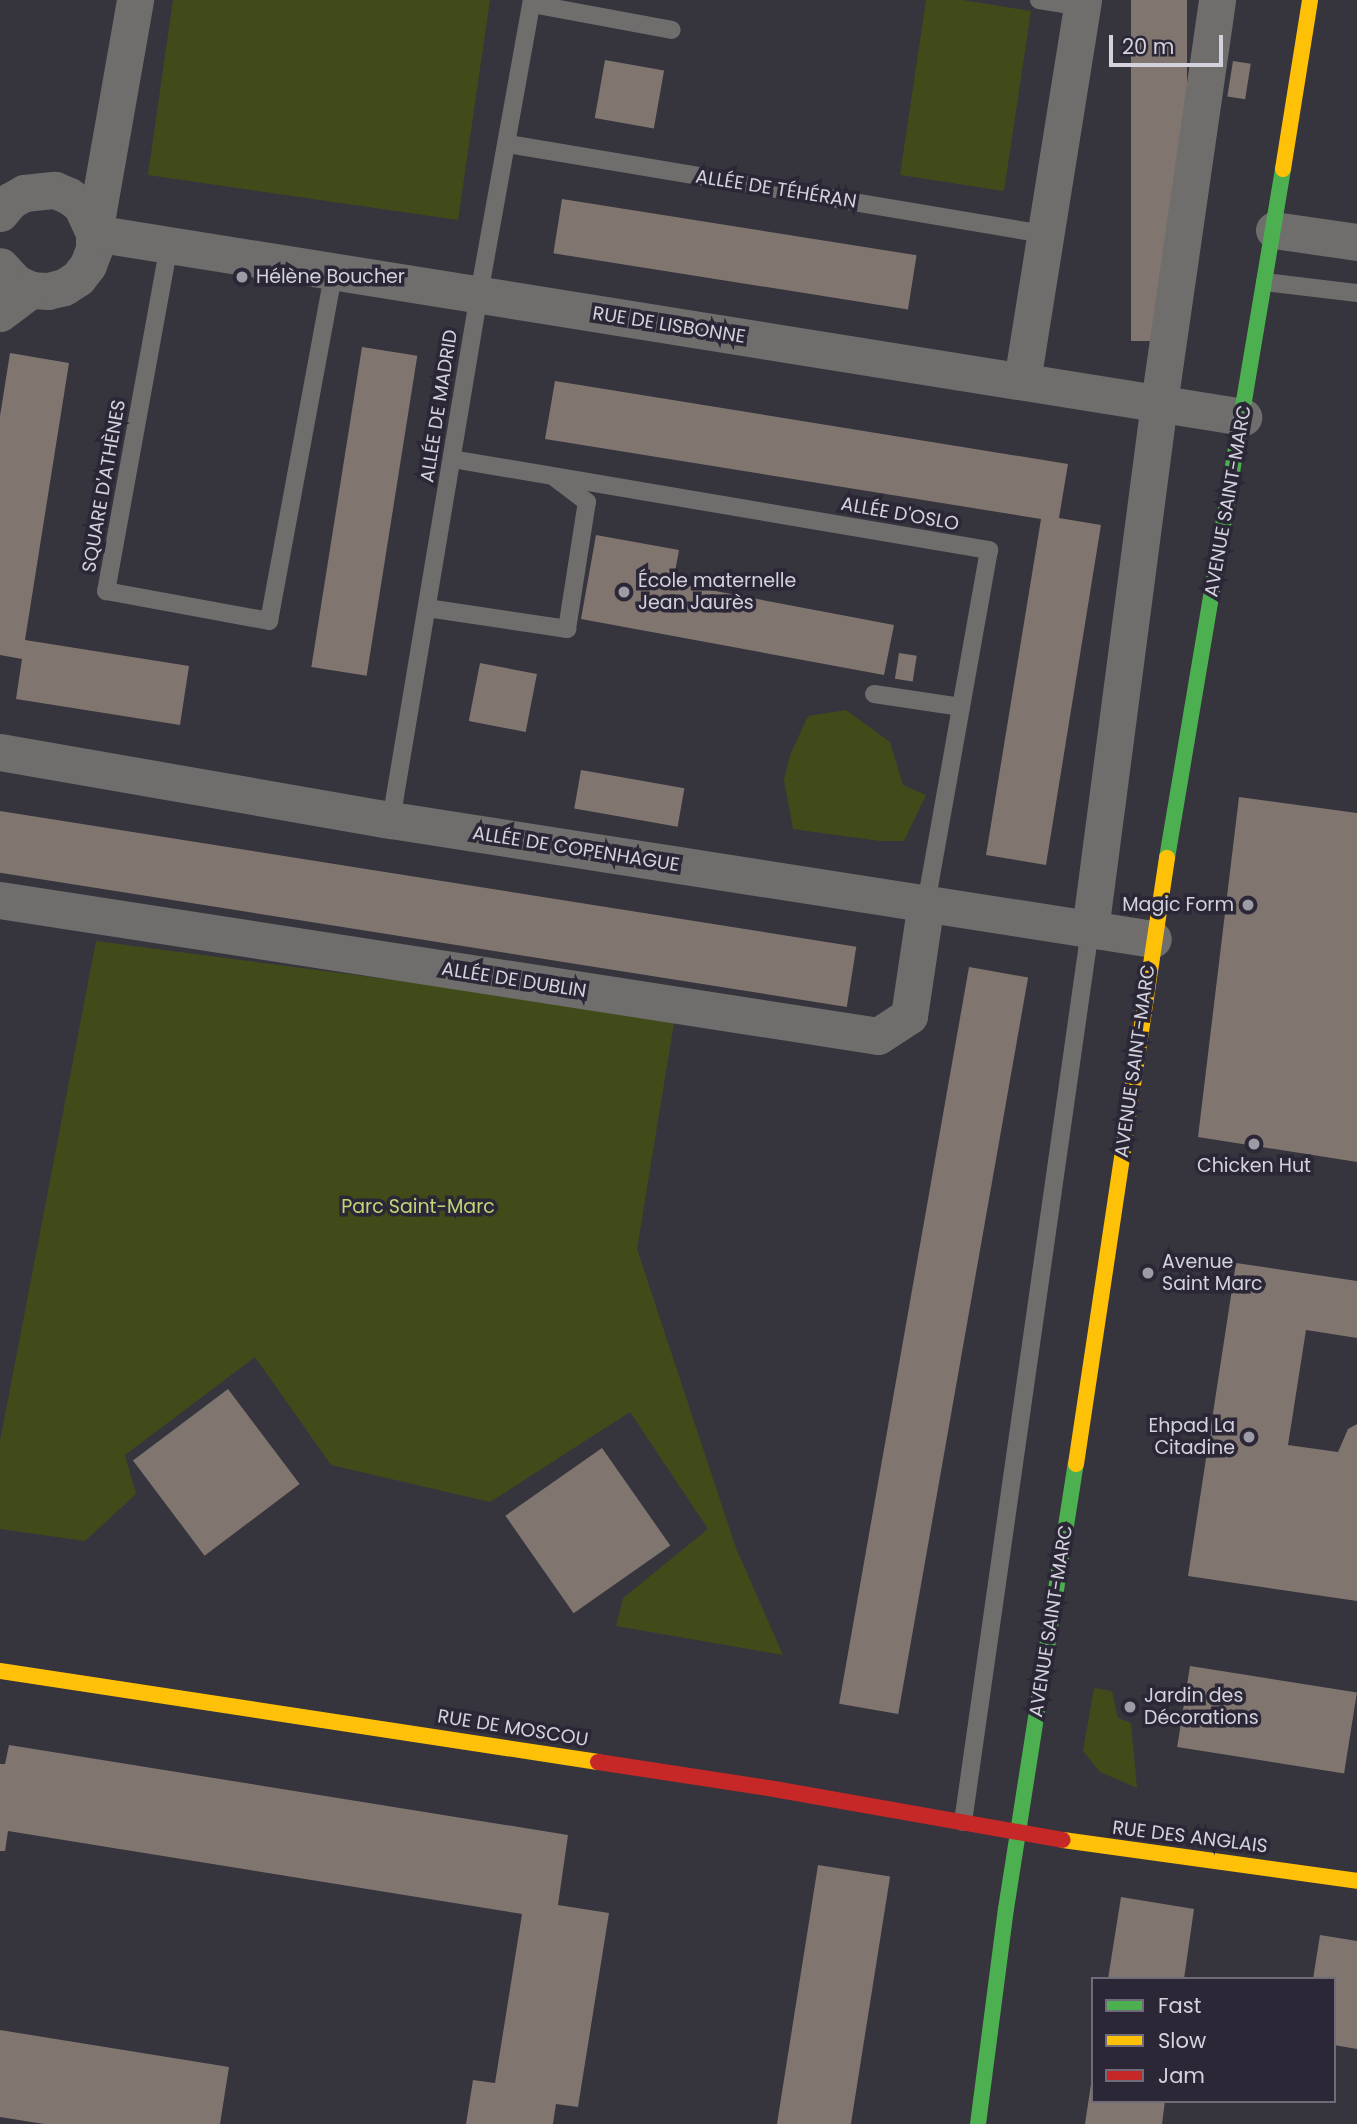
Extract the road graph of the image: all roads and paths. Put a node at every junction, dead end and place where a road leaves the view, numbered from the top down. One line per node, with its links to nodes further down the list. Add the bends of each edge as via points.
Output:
1 (135, 0): 8 (street)
2 (1039, 0): 6 (lane)
3 (1217, 0): 25 (street)
4 (1310, 0): 12 (street, AVENUE SAINT-MARC)
5 (532, 2): 7 (lane); 9 (lane, ALLÉE DE MADRID)
6 (1082, 4): 14 (street)
7 (672, 30)
8 (111, 128): 10 (street); 13 (street)
9 (508, 144): 14 (lane, ALLÉE DE TÉHÉRAN); 22 (lane, ALLÉE DE MADRID)
10 (55, 190): 11 (street, via 24,193); 13 (street, via 81,205)
11 (0, 213)
12 (1273, 230): 15 (street); 19 (street, AVENUE SAINT-MARC)
13 (94, 233): 16 (street, RUE DE LISBONNE); 20 (street, via 94,249 78,278 64,287)
14 (1044, 234): 24 (street)
15 (1357, 242)
16 (169, 245): 18 (street, RUE DE LISBONNE); 18 (lane, SQUARE D'ATHÈNES, via 106,591 269,621)
17 (0, 266): 20 (street, via 16,283)
18 (334, 271): 22 (street, RUE DE LISBONNE)
19 (1265, 282): 21 (lane); 26 (street, AVENUE SAINT-MARC)
20 (31, 290): 23 (street)
21 (1357, 293)
22 (479, 294): 24 (street, RUE DE LISBONNE); 27 (lane, ALLÉE DE MADRID)
23 (0, 313)
24 (1023, 381): 25 (street, RUE DE LISBONNE)
25 (1159, 403): 26 (street, RUE DE LISBONNE); 36 (street)
26 (1243, 417): 37 (street, AVENUE SAINT-MARC)
27 (452, 459): 28 (lane, ALLÉE D'OSLO); 29 (lane, ALLÉE DE MADRID)
28 (552, 476): 29 (lane, via 587,502 567,629); 31 (lane, ALLÉE D'OSLO, via 989,550)
29 (426, 608): 33 (lane, ALLÉE DE MADRID)
30 (874, 694): 31 (lane)
31 (961, 707): 35 (lane, ALLÉE D'OSLO)
32 (0, 752): 33 (street, ALLÉE DE COPENHAGUE)
33 (391, 820): 35 (street, ALLÉE DE COPENHAGUE)
34 (0, 900): 35 (street, ALLÉE DE DUBLIN, via 878,1036 909,1016)
35 (926, 902): 36 (street, ALLÉE DE COPENHAGUE)
36 (1090, 930): 37 (street, ALLÉE DE COPENHAGUE); 39 (lane)
37 (1153, 939): 40 (street, AVENUE SAINT-MARC)
38 (0, 1671): 39 (street, RUE DE MOSCOU)
39 (963, 1822): 40 (street, RUE DE MOSCOU)
40 (1019, 1834): 41 (street, RUE DES ANGLAIS); 42 (street, AVENUE SAINT-MARC)
41 (1357, 1881)
42 (978, 2124)

